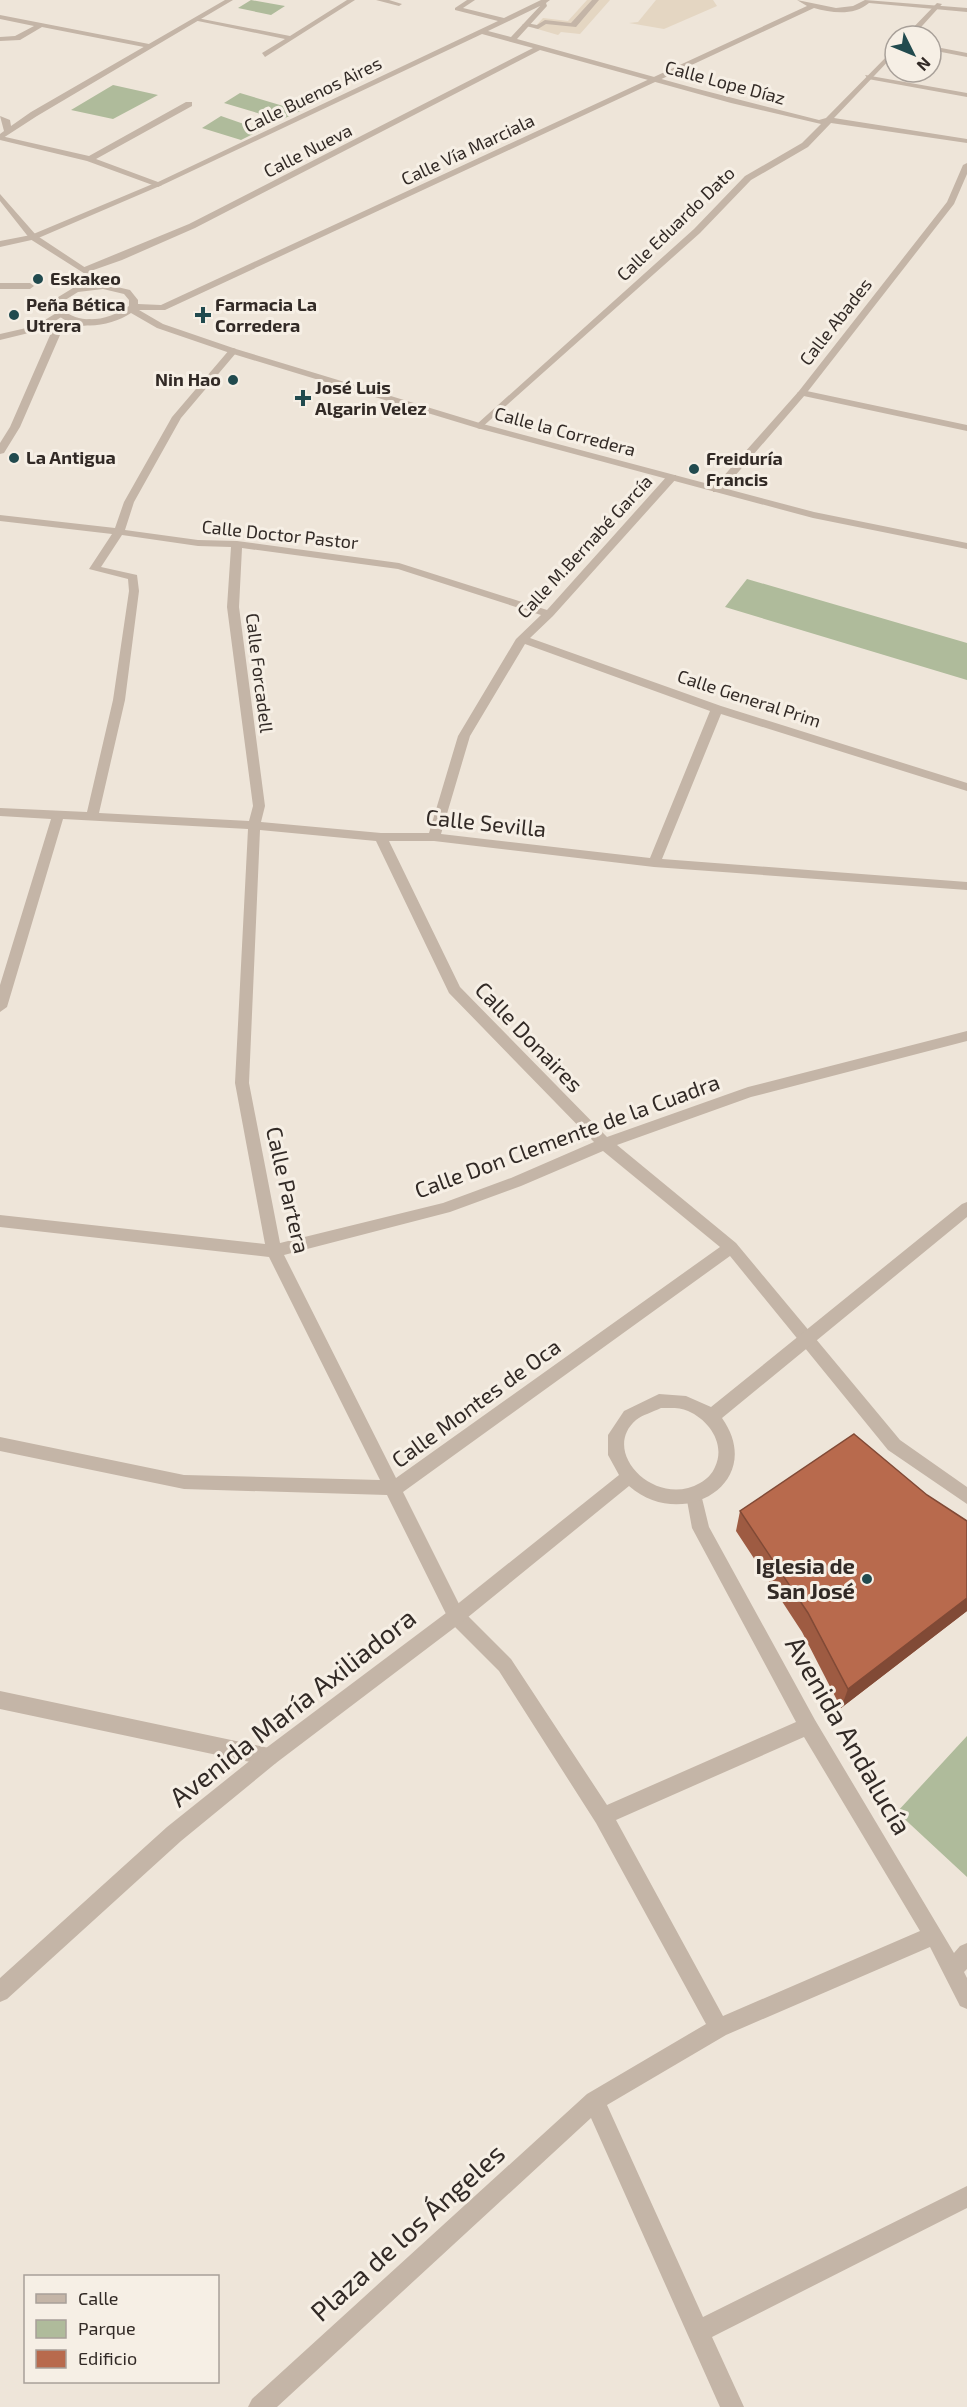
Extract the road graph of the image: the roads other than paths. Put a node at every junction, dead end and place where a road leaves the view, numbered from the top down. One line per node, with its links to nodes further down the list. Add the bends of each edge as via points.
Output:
1 (230, 0): 15 (street)
2 (352, 0): 21 (street)
3 (379, 0): 10 (street)
4 (472, 0): 16 (street, via 457,9)
5 (548, 0): 16 (street, Calle Buenos Aires); 19 (street)
6 (596, 0): 19 (street, via 573,25 545,22 538,27)
7 (800, 0): 12 (street)
8 (869, 0): 11 (street); 12 (street, via 860,7 845,9)
9 (882, 0): 11 (street)
10 (399, 4)
11 (938, 5): 13 (street); 17 (street)
12 (813, 6): 31 (street, Calle Vía Marciala)
13 (967, 8)
14 (0, 17): 18 (street)
15 (198, 20): 21 (street); 24 (street)
16 (504, 20): 20 (street, Calle Buenos Aires)
17 (920, 24)
18 (41, 25): 22 (street, via 16,38); 24 (street)
19 (526, 26): 23 (street)
20 (480, 31): 23 (street, Calle Lope Díaz); 42 (street, Calle Buenos Aires)
21 (291, 38): 27 (street)
22 (0, 39)
23 (512, 40): 25 (street, Calle Lope Díaz)
24 (149, 46): 34 (street)
25 (539, 48): 31 (street, Calle Lope Díaz); 46 (street, Calle Nueva, via 192,226)
26 (943, 50): 28 (street)
27 (265, 55)
28 (967, 55)
29 (883, 62): 30 (street, Calle Eduardo Dato)
30 (868, 77): 32 (street); 36 (street, Calle Eduardo Dato)
31 (656, 80): 36 (street, Calle Lope Díaz, via 819,122); 51 (street, Calle Vía Marciala, via 162,308)
32 (967, 95)
33 (189, 104): 40 (street)
34 (34, 114): 35 (street); 37 (street)
35 (2, 119): 37 (street)
36 (829, 120): 39 (street, Calle Lope Díaz); 62 (street, Calle Eduardo Dato, via 805,145 748,178 697,231)
37 (8, 131): 38 (street)
38 (0, 138): 40 (street)
39 (967, 141)
40 (90, 159): 42 (street)
41 (967, 165): 61 (street, Calle Abades, via 955,202)
42 (158, 185): 44 (street, Calle Buenos Aires)
43 (0, 196): 44 (street)
44 (33, 237): 45 (street, Calle Buenos Aires); 46 (street)
45 (0, 244)
46 (85, 270): 49 (street); 50 (street)
47 (0, 286): 48 (street)
48 (30, 286)
49 (112, 287): 50 (street); 51 (street, Calle la Corredera, via 132,296)
50 (76, 290): 52 (street, via 58,301 56,306)
51 (132, 308): 53 (street, via 119,317); 56 (street, Calle la Corredera)
52 (61, 314): 53 (street, via 71,320); 57 (street)
53 (95, 322): 54 (street); 58 (street, via 69,326)
54 (129, 323)
55 (139, 324): 56 (street, Calle la Corredera)
56 (160, 327): 60 (street, Calle la Corredera)
57 (38, 328): 58 (street); 59 (street)
58 (56, 333): 64 (street, via 15,427)
59 (0, 337)
60 (233, 351): 62 (street, Calle la Corredera); 68 (street, via 177,417 129,502)
61 (802, 393): 63 (street); 66 (street, Calle Abades)
62 (480, 426): 65 (street, Calle la Corredera)
63 (967, 428)
64 (0, 451)
65 (672, 477): 66 (street, Calle la Corredera); 71 (street, Calle M.Bernabé García)
66 (717, 490): 70 (street, Calle la Corredera, via 813,515)
67 (0, 518): 68 (street, Calle Doctor Pastor)
68 (119, 532): 69 (street, Calle Doctor Pastor); 78 (street, via 94,569 133,577 134,591 119,700)
69 (237, 544): 71 (street, Calle Doctor Pastor, via 399,566); 75 (street, Calle Forcadell, via 233,607)
70 (967, 546)
71 (549, 614): 72 (street, Calle M.Bernabé García)
72 (522, 639): 73 (street, Calle General Prim); 81 (street, Calle M.Bernabé García, via 464,736)
73 (717, 710): 74 (street, Calle General Prim); 82 (street)
74 (967, 787)
75 (259, 806): 79 (street, Calle Partera)
76 (0, 812): 77 (street, Calle Sevilla)
77 (58, 815): 78 (street, Calle Sevilla); 84 (street)
78 (92, 816): 79 (street, Calle Sevilla)
79 (254, 825): 80 (street, Calle Sevilla); 90 (street, Calle Partera, via 242,1083)
80 (381, 837): 81 (street, Calle Sevilla); 86 (street, Calle Donaires, via 454,990)
81 (434, 837): 82 (street, Calle Sevilla)
82 (654, 863): 83 (street, Calle Sevilla)
83 (967, 886)
84 (0, 1007)
85 (967, 1036): 86 (street, Calle Don Clemente de la Cuadra, via 748,1092)
86 (605, 1144): 89 (street, Calle Donaires); 90 (street, Calle Don Clemente de la Cuadra, via 445,1208)
87 (967, 1208): 91 (street)
88 (0, 1221): 90 (street, Calle Don Clemente de la Cuadra)
89 (731, 1247): 91 (street, Calle Donaires); 95 (street, Calle Montes de Oca)
90 (274, 1251): 95 (street, Calle Partera)
91 (806, 1339): 92 (street); 97 (street, Calle Donaires, via 894,1445)
92 (711, 1417): 94 (street, via 677,1401 650,1404 627,1416 618,1430 615,1446 618,1462); 96 (street, via 724,1437 727,1460 710,1487)
93 (0, 1444): 95 (street, Calle Montes de Oca, via 184,1482)
94 (628, 1477): 96 (street, via 641,1489 658,1496); 98 (street, Avenida María Axiliadora)
95 (395, 1488): 98 (street, Calle Partera)
96 (694, 1495): 100 (street, Avenida Andalucía, via 701,1528)
97 (967, 1497)
98 (456, 1616): 101 (street, Avenida María Axiliadora); 102 (street, Calle Partera, via 505,1665)
99 (0, 1700): 101 (street)
100 (808, 1726): 102 (street); 103 (street, Avenida Andalucía)
101 (269, 1757): 106 (street, Avenida María Axiliadora, via 147,1858)
102 (603, 1816): 108 (street, Calle Partera)
103 (934, 1935): 105 (street, Avenida Andalucía); 108 (street, Plaza de los Ángeles)
104 (967, 1953): 105 (street)
105 (951, 1971): 107 (street, Avenida Andalucía)
106 (0, 1992)
107 (967, 1999)
108 (719, 2028): 109 (street, Plaza de los Ángeles)
109 (594, 2102): 111 (street); 112 (street, Plaza de los Ángeles)
110 (967, 2197): 111 (street)
111 (697, 2332): 113 (street)
112 (260, 2407)
113 (732, 2407)

